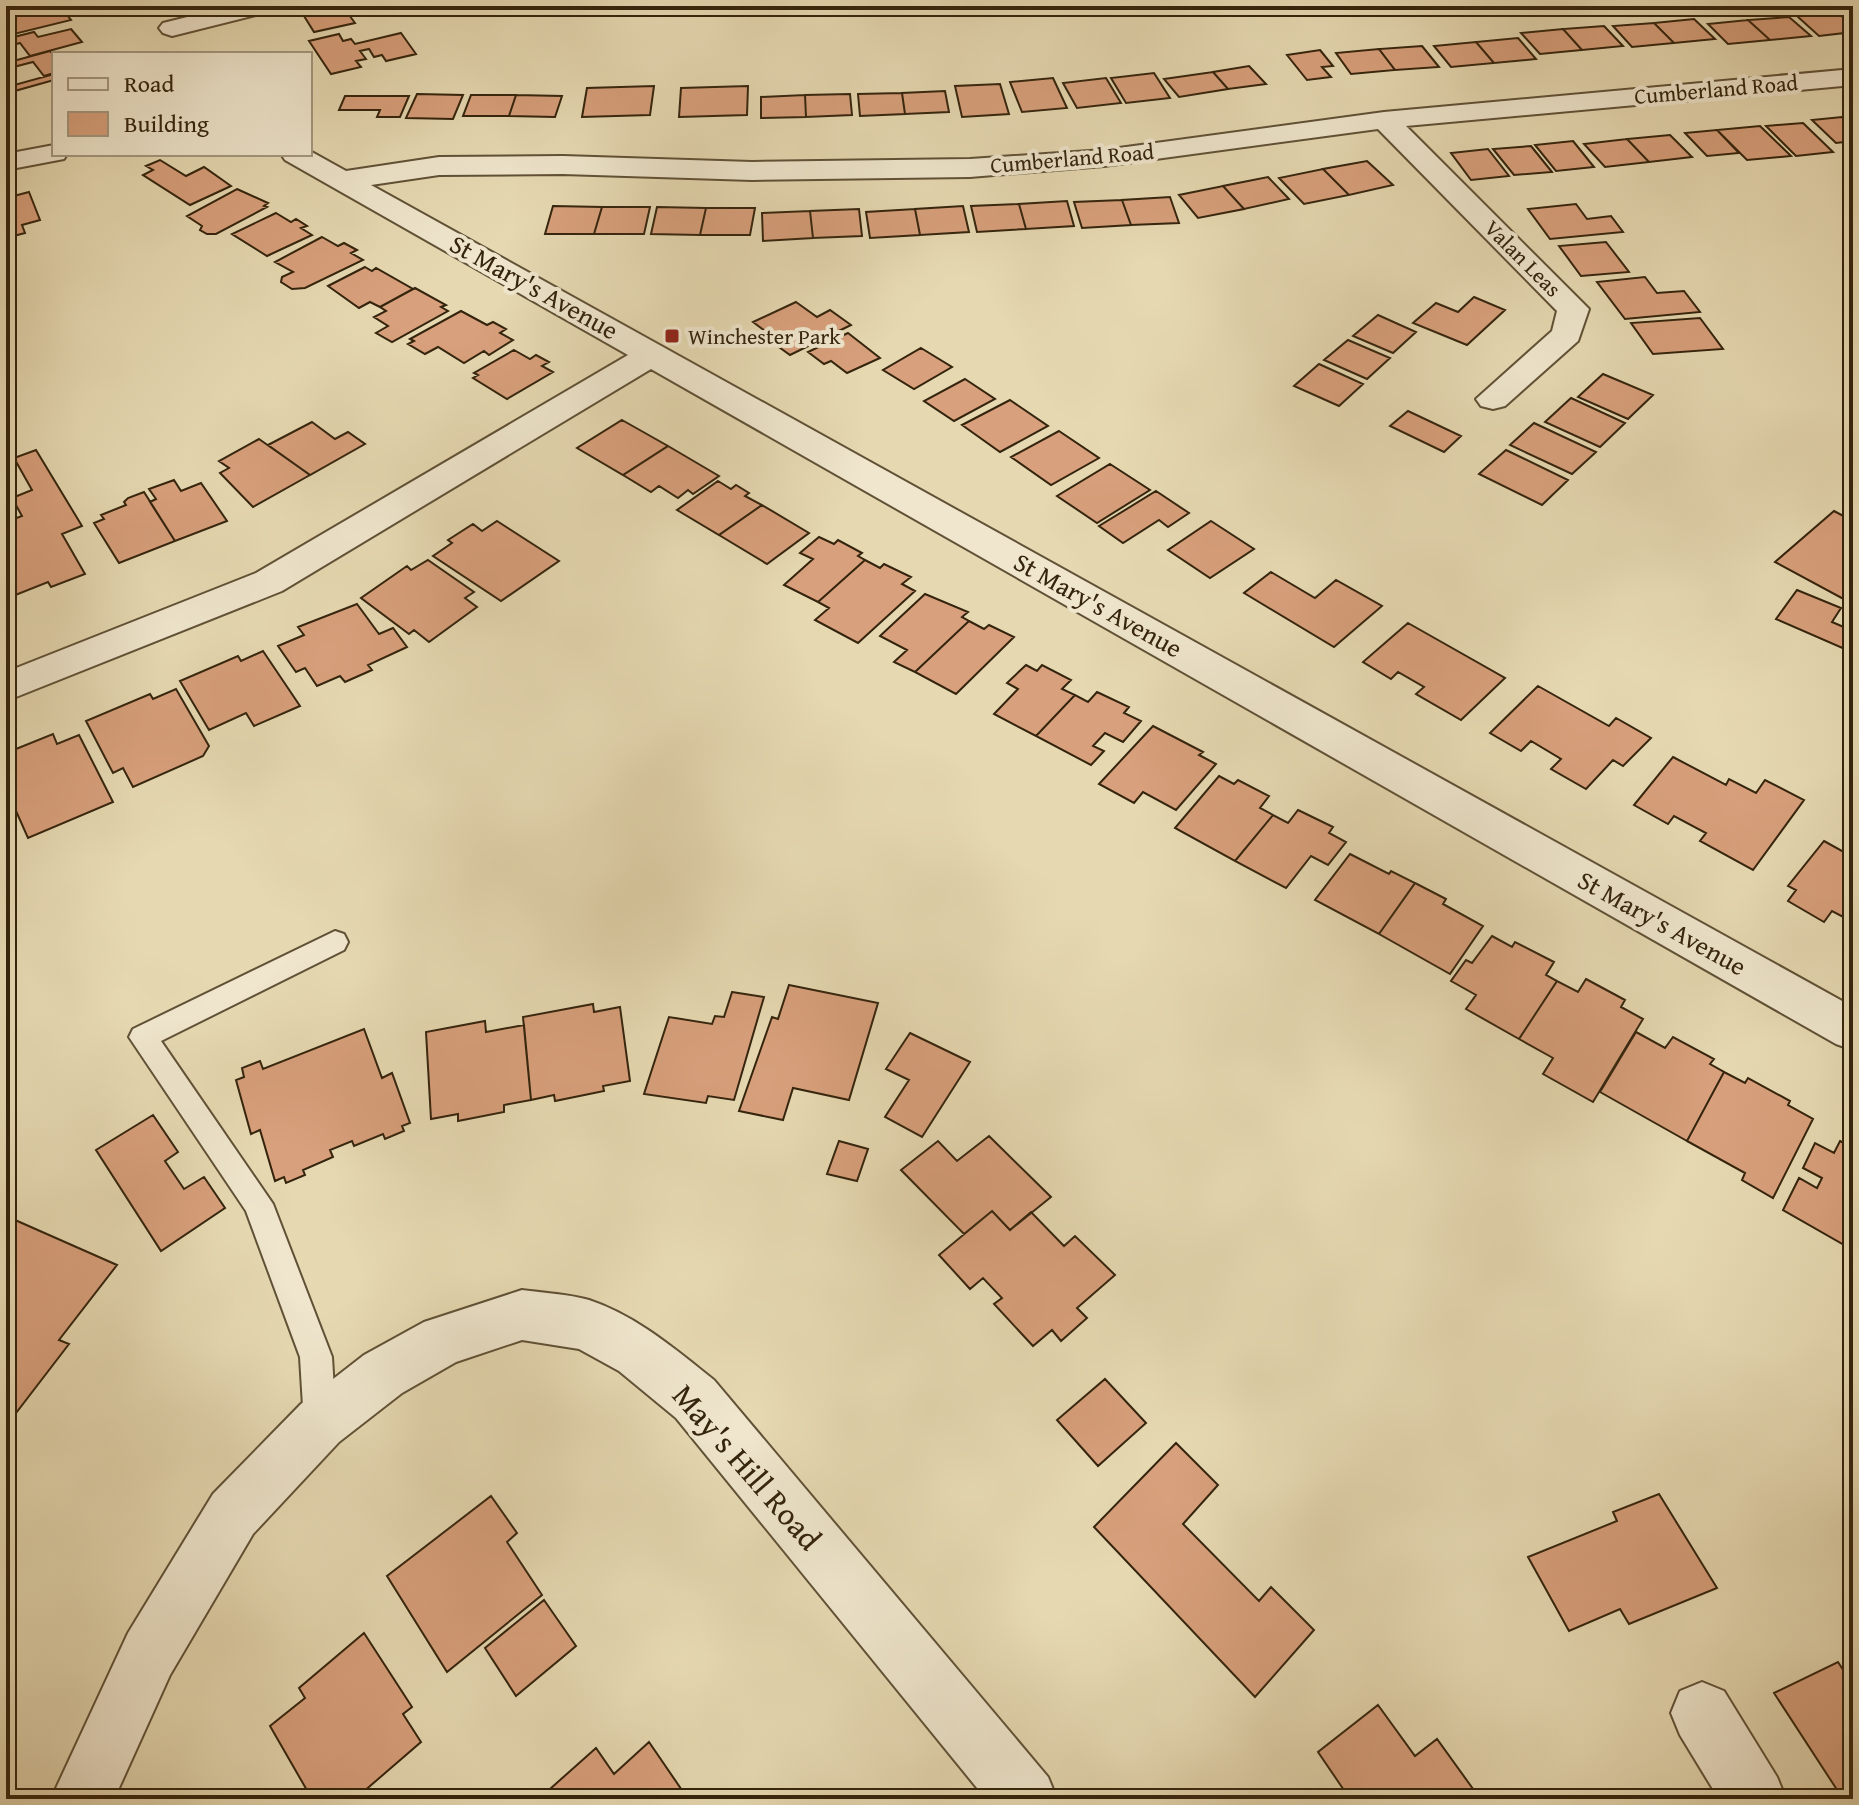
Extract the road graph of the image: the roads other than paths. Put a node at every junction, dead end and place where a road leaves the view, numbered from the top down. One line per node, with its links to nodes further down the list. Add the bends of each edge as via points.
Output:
1 (153, 6): 3 (street)
2 (263, 6): 3 (street)
3 (188, 26)
4 (1853, 77): 5 (street, Cumberland Road)
5 (1384, 120): 9 (street, Cumberland Road, via 1104,158 970,168 439,166); 11 (street, Valan Leas, via 1573,309 1567,334)
6 (52, 153): 8 (street)
7 (299, 156): 9 (street)
8 (6, 162)
9 (343, 180): 10 (street, St Mary's Avenue)
10 (653, 354): 12 (street, via 269,582); 14 (street, St Mary's Avenue)
11 (1493, 399)
12 (6, 687)
13 (335, 942): 15 (lane, via 143,1037 258,1204 316,1357)
14 (1853, 1030)
15 (320, 1423): 17 (street, May's Hill Road, via 233,1514 149,1654); 18 (street, May's Hill Road, via 383,1374 443,1340 522,1315 587,1325 638,1353 695,1399)
16 (1702, 1713): 19 (street)
17 (82, 1799)
18 (1026, 1799)
19 (1755, 1799)

